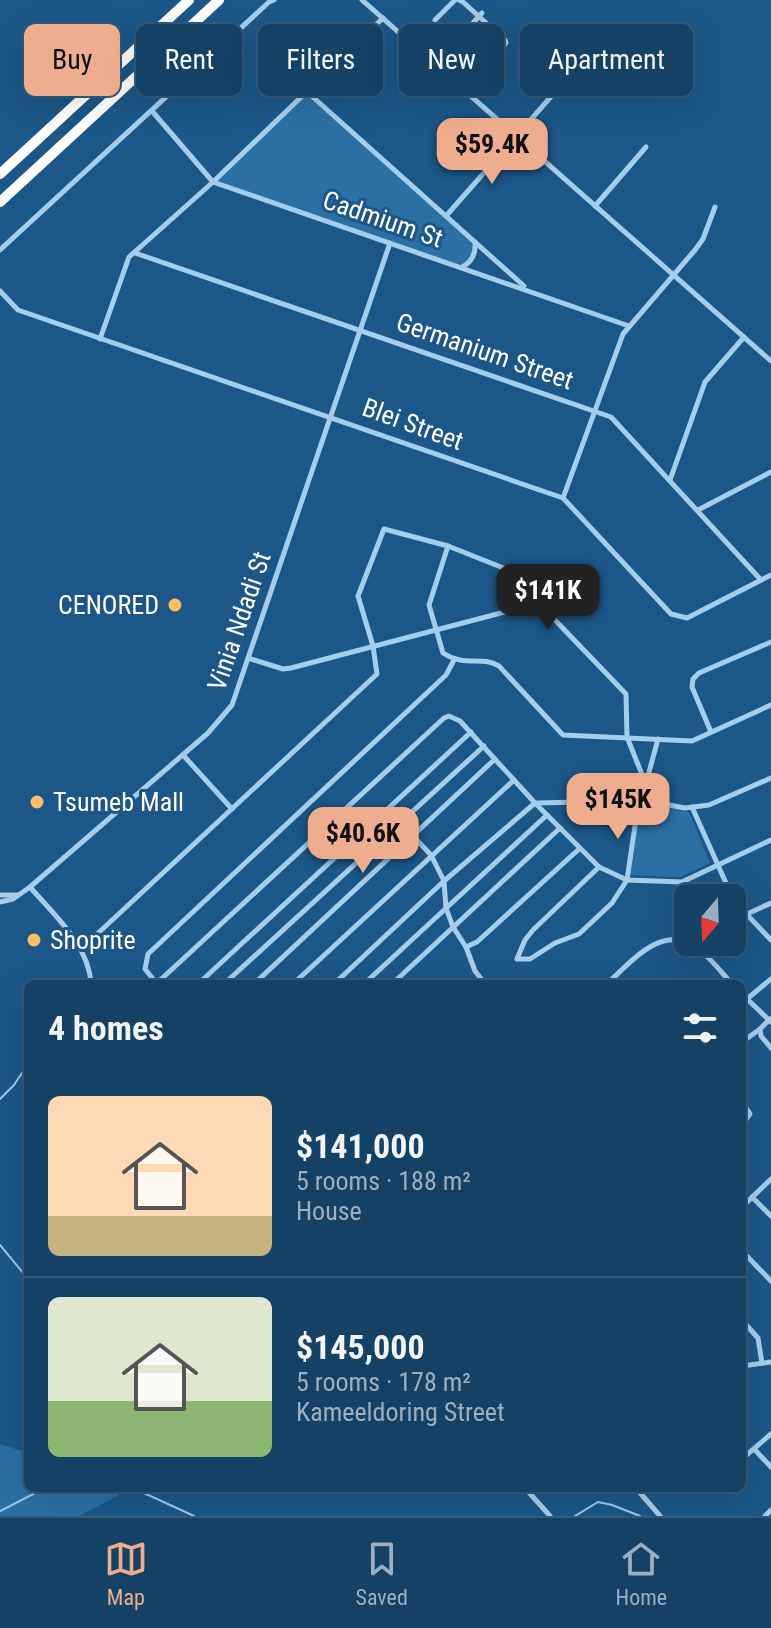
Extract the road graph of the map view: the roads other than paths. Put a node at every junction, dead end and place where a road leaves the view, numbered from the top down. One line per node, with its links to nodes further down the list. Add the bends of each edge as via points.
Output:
1 (189, 0): 21 (highway)
2 (219, 0): 23 (highway)
3 (274, 0): 18 (street)
4 (362, 0): 7 (street)
5 (457, 0): 6 (street); 8 (street)
6 (480, 16): 10 (street); 11 (street)
7 (383, 18): 9 (street); 13 (street)
8 (435, 20)
9 (376, 24)
10 (472, 24)
11 (487, 24)
12 (494, 31): 12 (street, via 506,45 479,71 469,57)
13 (399, 32)
14 (299, 96): 22 (street)
15 (312, 96): 26 (street)
16 (471, 96): 19 (street)
17 (551, 96): 19 (street)
18 (152, 111): 22 (street); 29 (street)
19 (516, 136): 24 (street); 26 (street)
20 (646, 147): 24 (street)
21 (0, 174)
22 (213, 182): 28 (street, Cadmium St); 30 (street)
23 (0, 202)
24 (595, 206): 32 (street)
25 (715, 207): 32 (street, via 703,239)
26 (446, 216): 27 (street)
27 (475, 242): 31 (street, via 472,258); 33 (street)
28 (390, 243): 31 (street, Cadmium St); 36 (street, Vinia Ndadi St)
29 (0, 250)
30 (135, 253): 36 (street, Germanium Street); 38 (street, via 127,261)
31 (461, 267): 33 (street, Cadmium St)
32 (674, 276): 35 (street); 37 (street)
33 (528, 289): 35 (street, Cadmium St)
34 (0, 291): 38 (street, Blei Street, via 18,310)
35 (629, 326): 40 (street)
36 (361, 330): 40 (street, Germanium Street); 41 (street, Vinia Ndadi St)
37 (744, 337): 39 (street); 43 (street, via 705,382)
38 (100, 339): 41 (street, Blei Street)
39 (771, 361)
40 (596, 411): 43 (street, Germanium Street, via 615,419); 44 (street)
41 (331, 416): 44 (street, Blei Street); 53 (street, Vinia Ndadi St)
42 (771, 472): 45 (street)
43 (670, 480): 45 (street, Germanium Street)
44 (563, 498): 48 (street, Blei Street, via 679,618)
45 (698, 510): 48 (street, Germanium Street)
46 (448, 546): 49 (street, via 506,569); 50 (street, via 429,605); 52 (street, via 383,529 358,596)
47 (771, 575): 48 (street, Blei Street)
48 (761, 580)
49 (533, 595): 50 (street, via 520,608); 58 (street, via 626,694)
50 (436, 630): 52 (street); 54 (street, via 443,653)
51 (771, 642): 57 (street, via 693,679)
52 (373, 646): 53 (street, via 283,669); 70 (street, via 377,674)
53 (248, 658): 61 (street, Vinia Ndadi St, via 232,705)
54 (454, 660): 58 (street, via 499,666 563,735); 94 (street, via 446,675 148,954 145,969)
55 (771, 705): 57 (street)
56 (471, 732): 60 (street); 95 (street, via 453,716 444,718); 96 (street)
57 (711, 732): 59 (street, via 692,741)
58 (627, 737): 59 (street); 65 (street)
59 (658, 739): 65 (street)
60 (484, 746): 62 (street); 97 (street)
61 (183, 755): 70 (street); 81 (street, Vinia Ndadi St)
62 (495, 759): 64 (street); 73 (street)
63 (771, 778): 69 (street)
64 (514, 780): 67 (street); 76 (street)
65 (645, 788): 66 (street)
66 (653, 802): 68 (street); 69 (street)
67 (535, 803): 68 (street); 71 (street); 80 (street)
68 (638, 805): 79 (street)
69 (692, 807): 77 (street)
70 (232, 809): 91 (street)
71 (547, 815): 72 (street); 86 (street)
72 (560, 828): 75 (street); 88 (street)
73 (412, 835): 76 (street); 98 (street)
74 (771, 840): 77 (street)
75 (579, 849): 78 (street); 90 (street)
76 (431, 855): 80 (street); 99 (street)
77 (718, 864): 79 (street, via 682,882); 87 (street, via 734,901)
78 (599, 867): 79 (street); 79 (street, via 533,930 517,959 530,959 579,934 612,903)
79 (627, 880)
80 (444, 881): 86 (street); 100 (street)
81 (30, 887): 83 (street, Vinia Ndadi St); 91 (street)
82 (0, 895): 83 (street)
83 (19, 895): 84 (street, Vinia Ndadi St)
84 (0, 902)
85 (771, 903): 87 (street)
86 (446, 908): 88 (street); 101 (street)
87 (747, 914): 89 (street)
88 (453, 927): 90 (street); 102 (street)
89 (771, 940)
90 (466, 947): 103 (street)
91 (81, 949): 93 (street)
92 (771, 979): 106 (street)
93 (91, 980)
94 (153, 980)
95 (160, 980)
96 (202, 980)
97 (228, 980)
98 (258, 980)
99 (297, 980)
100 (338, 980)
101 (368, 980)
102 (396, 980)
103 (482, 980)
104 (611, 980): 105 (street, via 648,946 665,940 696,947)
105 (728, 980)
106 (746, 996)
107 (746, 999): 108 (street)
108 (770, 1020): 109 (street)
109 (760, 1029): 110 (street); 111 (street)
110 (746, 1039)
111 (771, 1048)
112 (771, 1179): 113 (street)
113 (752, 1197): 114 (street); 115 (street)
114 (746, 1203)
115 (770, 1215)
116 (746, 1255): 117 (street)
117 (771, 1281)
118 (746, 1324): 120 (street, via 758,1338)
119 (771, 1362): 120 (street)
120 (762, 1363): 121 (street)
121 (746, 1365)
122 (771, 1434): 123 (street)
123 (754, 1449): 124 (street); 125 (street)
124 (746, 1456)
125 (771, 1467)
126 (529, 1492): 129 (street)
127 (639, 1492): 130 (street)
128 (771, 1510): 131 (street)
129 (550, 1516)
130 (660, 1516)
131 (765, 1516)

